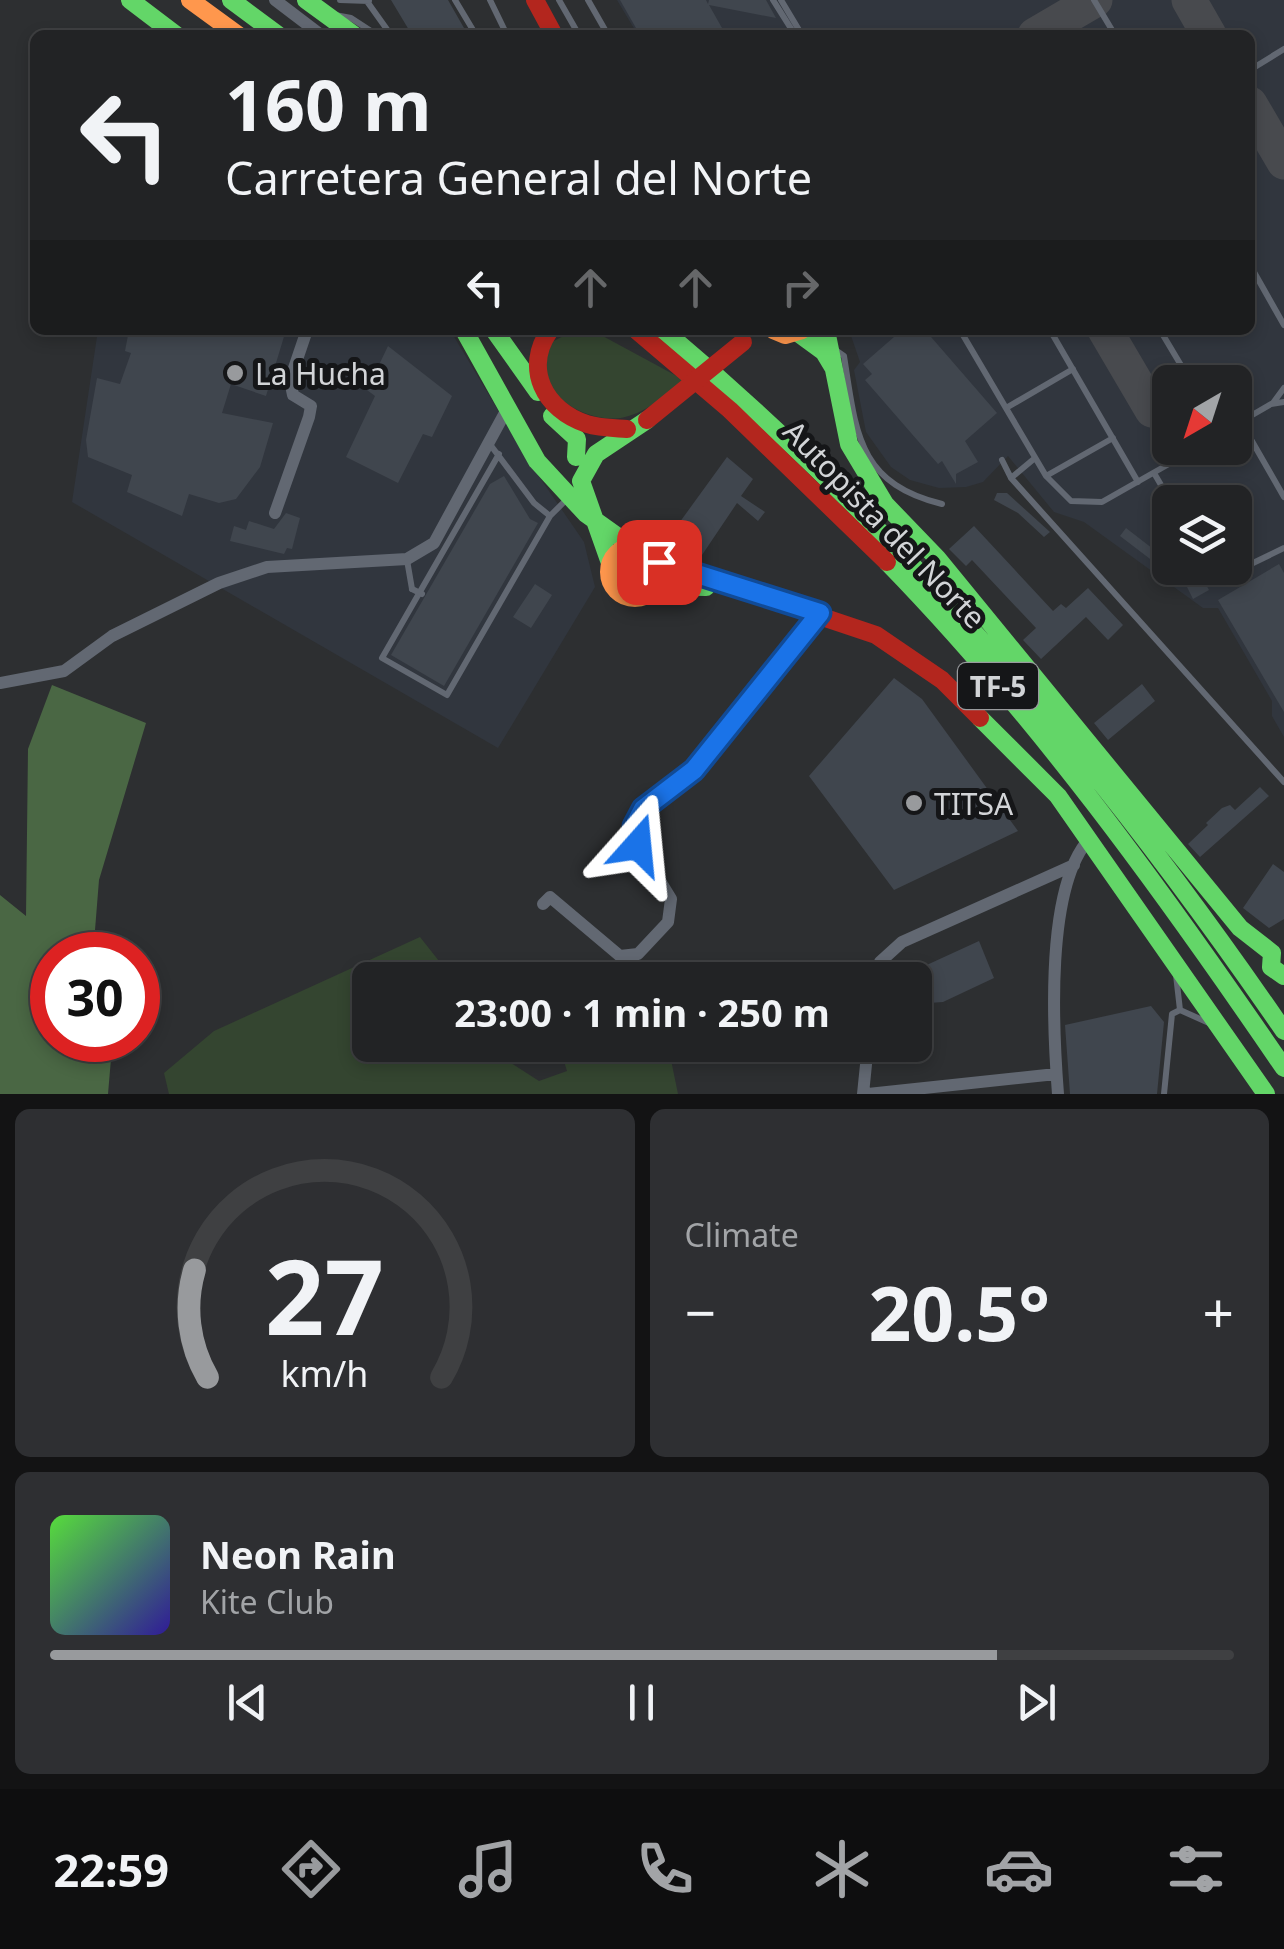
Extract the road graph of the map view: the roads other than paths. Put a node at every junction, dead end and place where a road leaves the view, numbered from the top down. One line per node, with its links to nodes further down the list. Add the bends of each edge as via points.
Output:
1 (130, 0): 15 (main road)
2 (190, 0): 16 (main road)
3 (231, 0): 17 (main road)
4 (275, 0): 18 (street)
5 (339, 0): 13 (lane); 14 (lane)
6 (456, 0): 22 (lane)
7 (490, 0): 23 (lane)
8 (559, 0): 24 (lane)
9 (588, 0): 25 (lane)
10 (773, 0): 26 (lane)
11 (781, 0): 27 (lane)
12 (1094, 0): 28 (lane)
13 (367, 1): 21 (lane)
14 (318, 4): 19 (main road); 20 (lane)
15 (169, 30)
16 (231, 30)
17 (271, 30)
18 (314, 30)
19 (348, 30)
20 (370, 30)
21 (388, 30)
22 (473, 30)
23 (505, 30)
24 (576, 30)
25 (605, 30)
26 (796, 30)
27 (797, 30)
28 (1112, 30)
29 (1284, 50): 30 (lane)
30 (1255, 67)
31 (1255, 274): 32 (lane)
32 (1284, 325)
33 (305, 335): 74 (street, via 290,380 293,395 311,406 310,416)
34 (467, 335): 54 (main road)
35 (497, 335): 45 (main road)
36 (545, 335): 56 (main road, via 534,359 546,395 582,422)
37 (624, 335): 47 (main road)
38 (642, 335): 47 (main road, Autopista del Norte / TF-5)
39 (669, 335): 97 (main road, Autopista del Norte / TF-5, via 793,442 956,610 1079,754)
40 (754, 335): 56 (main road, bridge)
41 (804, 335): 46 (main road, via 824,352)
42 (963, 335): 53 (lane)
43 (1053, 335): 49 (lane)
44 (1163, 335): 48 (lane)
45 (506, 348): 56 (main road, via 546,404 572,425); 61 (main road, via 528,392 577,439)
46 (831, 348): 73 (lane, via 844,356 856,427 878,474 912,497); 91 (main road, via 849,444 885,504 937,558 1240,928)
47 (661, 350): 99 (main road, Autopista del Norte / TF-5, via 800,471 951,629 1133,852)
48 (1180, 365)
49 (1072, 369): 53 (lane); 58 (lane)
50 (1284, 388): 52 (lane)
51 (1284, 402): 52 (lane)
52 (1272, 404): 55 (lane)
53 (1006, 408): 62 (lane)
54 (506, 409): 57 (main road); 59 (street)
55 (1252, 416)
56 (626, 430): 61 (main road); 75 (main road, via 588,462 580,479)
57 (519, 432): 59 (street); 64 (main road)
58 (1113, 438): 67 (lane); 69 (lane)
59 (493, 446): 76 (lane); 76 (lane, via 382,658 446,695); 79 (street, via 434,543)
60 (1252, 446): 72 (lane)
61 (576, 457): 64 (main road); 71 (main road)
62 (1035, 458): 67 (lane); 68 (lane)
63 (1002, 460): 68 (lane)
64 (537, 461): 71 (main road)
65 (1167, 465): 66 (lane)
66 (1154, 472): 69 (lane); 70 (lane)
67 (1046, 476): 69 (lane, via 1063,497 1088,505)
68 (1011, 478): 87 (lane)
69 (1138, 482)
70 (1161, 485)
71 (564, 493): 75 (main road); 76 (lane)
72 (1284, 497)
73 (942, 504)
74 (275, 513)
75 (586, 514): 77 (main road); 80 (main road)
76 (550, 516)
77 (647, 548): 80 (main road, via 618,552); 82 (main road); 83 (main road)
78 (1284, 548): 81 (lane)
79 (407, 559): 84 (lane, bridge, via 412,589); 86 (street, via 267,567 112,636 64,672)
80 (610, 563): 82 (main road, via 610,580 626,596 642,597)
81 (1252, 566)
82 (657, 586): 83 (main road)
83 (738, 590): 85 (main road)
84 (422, 594)
85 (820, 613): 88 (main road, via 876,636 942,680 1058,796); 90 (street, via 694,770 643,809 634,826 638,845 672,898 668,922 638,954 620,956 550,897)
86 (0, 683)
87 (1284, 782)
88 (1090, 838): 89 (street); 93 (main road)
89 (1074, 865): 92 (street, via 902,942); 100 (street, via 1056,942)
90 (543, 904)
91 (1278, 949): 94 (main road, via 1271,967)
92 (880, 962)
93 (1180, 964): 95 (lane); 96 (main road)
94 (1284, 976)
95 (1180, 1010): 96 (lane); 103 (lane, via 1172,1014)
96 (1220, 1025): 104 (main road)
97 (1284, 1031)
98 (867, 1062): 101 (street)
99 (1284, 1068)
100 (1056, 1074): 101 (street); 102 (street)
101 (866, 1094)
102 (1058, 1094)
103 (1164, 1094)
104 (1266, 1094)

